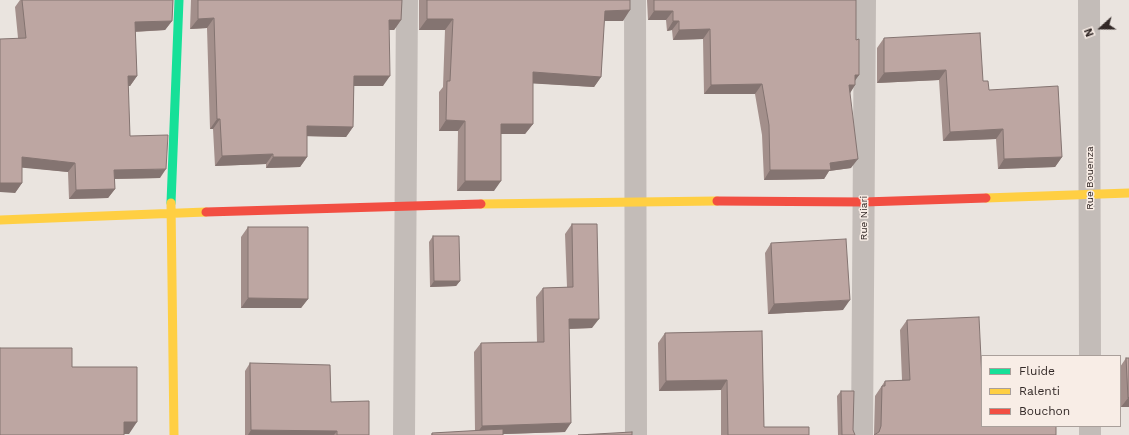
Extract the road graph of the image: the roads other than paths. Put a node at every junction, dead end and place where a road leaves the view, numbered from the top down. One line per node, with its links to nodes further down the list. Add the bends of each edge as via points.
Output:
1 (179, 0): 11 (street)
2 (407, 0): 10 (street)
3 (635, 0): 8 (street)
4 (864, 0): 9 (street, Rue Niari)
5 (1090, 0): 7 (street, Rue Bouenza)
6 (1129, 193): 7 (street)
7 (1090, 194): 9 (street); 13 (street, Rue Bouenza)
8 (636, 202): 9 (street); 10 (street); 16 (street)
9 (864, 202): 17 (street, Rue Niari)
10 (405, 205): 11 (street); 15 (street)
11 (171, 213): 12 (street); 14 (street)
12 (0, 220)
13 (1090, 355)
14 (174, 435)
15 (404, 435)
16 (636, 435)
17 (862, 435)

